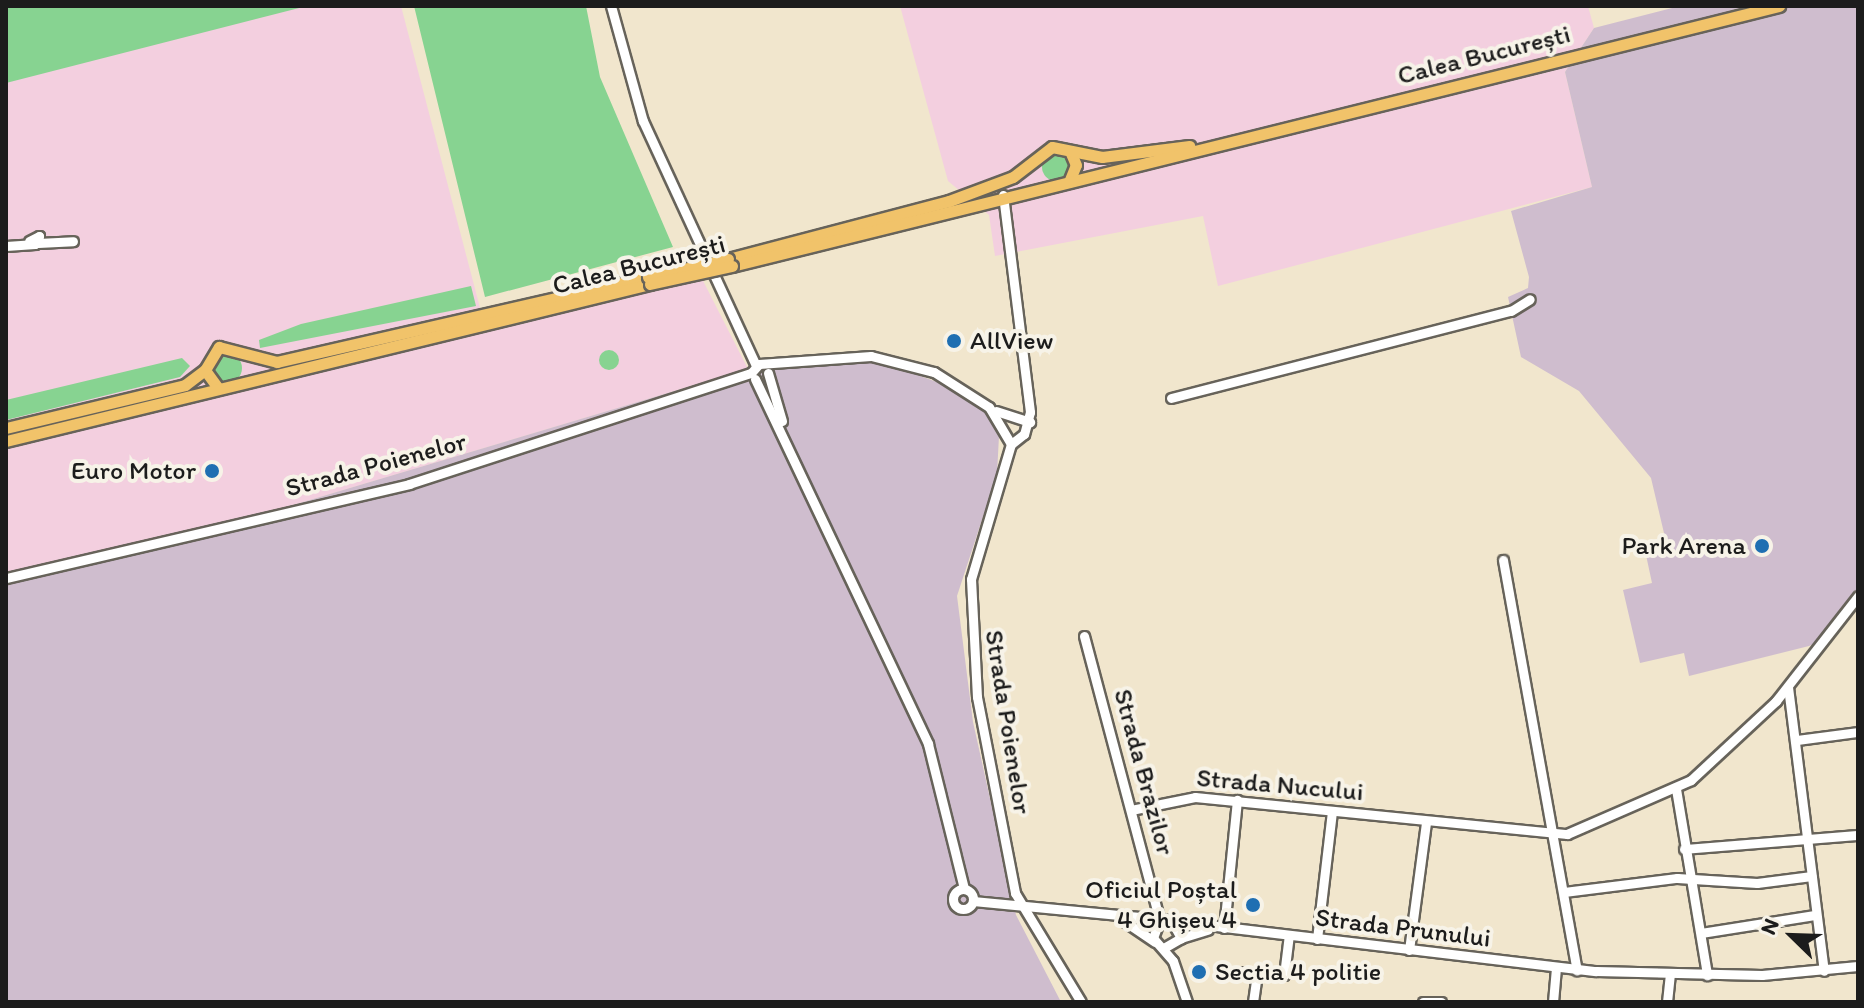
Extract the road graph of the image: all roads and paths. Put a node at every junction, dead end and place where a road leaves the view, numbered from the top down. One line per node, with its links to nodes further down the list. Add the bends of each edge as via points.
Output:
1 (611, 6): 16 (street, via 656,154)
2 (1779, 6): 3 (main road, Calea București)
3 (1198, 146): 4 (main road, Calea București, via 1102,157); 6 (main road, Calea București)
4 (1071, 153): 5 (main road, Calea București, via 1052,147); 6 (main road, via 1076,165)
5 (1039, 157): 7 (main road, via 1039,176); 11 (main road, Calea București, via 1013,177 949,201)
6 (1069, 182): 7 (main road, Calea București)
7 (1047, 184): 8 (main road, Calea București)
8 (1003, 195): 11 (main road, Calea București); 21 (street)
9 (73, 241): 10 (street)
10 (6, 246)
11 (730, 262): 12 (main road, Calea București, bridge)
12 (649, 280): 14 (main road, Calea București, via 277,362); 17 (main road, Calea București)
13 (1530, 299): 19 (street, via 1218,378)
14 (245, 354): 15 (main road, Calea București, via 219,347); 17 (main road, via 249,367)
15 (205, 370): 18 (main road); 22 (main road, Calea București, via 185,385)
16 (760, 372): 20 (street, Strada Poienelor, via 883,357 944,376); 26 (street, Strada Poienelor, via 409,484); 43 (street, via 928,744)
17 (240, 386): 18 (main road, Calea București)
18 (218, 388): 23 (main road, Calea București)
19 (1171, 398)
20 (989, 407): 21 (street); 24 (street, Strada Poienelor)
21 (1030, 422): 24 (street)
22 (6, 428)
23 (6, 441)
24 (1011, 444): 46 (street, Strada Poienelor, via 968,608 977,697)
25 (1503, 560): 38 (street)
26 (6, 578)
27 (1858, 596): 29 (street, Strada Nucului)
28 (1084, 636): 34 (street, Strada Brazilor)
29 (1788, 687): 31 (street); 32 (street, Strada Nucului)
30 (1858, 732): 31 (street)
31 (1797, 740): 39 (street)
32 (1676, 789): 38 (street, Strada Nucului); 40 (street)
33 (1237, 800): 34 (street, Strada Nucului, via 1195,797); 35 (street, Strada Nucului); 51 (street)
34 (1131, 810): 49 (street, Strada Brazilor)
35 (1332, 811): 36 (street, Strada Nucului); 54 (street)
36 (1426, 823): 38 (street, Strada Nucului); 57 (street)
37 (1858, 835): 39 (street)
38 (1556, 837): 44 (street)
39 (1808, 841): 40 (street); 41 (street)
40 (1684, 849): 42 (street)
41 (1812, 876): 42 (street); 47 (street)
42 (1689, 879): 44 (street); 52 (street)
43 (964, 888): 45 (street); 45 (street, via 954,894 956,905)
44 (1564, 892): 60 (street)
45 (973, 901): 46 (street)
46 (1020, 907): 48 (street); 67 (street)
47 (1815, 915): 52 (street); 61 (street)
48 (1118, 917): 49 (street); 56 (street)
49 (1160, 921): 50 (street, Strada Prunului); 56 (street)
50 (1174, 921): 51 (street, Strada Prunului); 55 (street)
51 (1224, 928): 53 (street, Strada Prunului); 55 (street, Strada Prunului)
52 (1701, 933): 65 (street)
53 (1289, 936): 54 (street, Strada Prunului); 63 (street, via 1284,975)
54 (1317, 939): 57 (street, Strada Prunului)
55 (1180, 940): 56 (street, Strada Prunului); 66 (street)
56 (1159, 945): 66 (street)
57 (1409, 950): 59 (street, Strada Prunului)
58 (1858, 966): 61 (street, Strada Prunului)
59 (1556, 968): 60 (street, Strada Prunului); 72 (street)
60 (1577, 970): 64 (street, Strada Prunului)
61 (1824, 971): 65 (street, Strada Prunului)
62 (1240, 972): 63 (street)
63 (1257, 974): 69 (street)
64 (1670, 975): 65 (street, Strada Prunului); 73 (street)
65 (1707, 975)
66 (1180, 982): 68 (street)
67 (1081, 1002)
68 (1187, 1002)
69 (1253, 1002)
70 (1423, 1002): 71 (street)
71 (1441, 1002)
72 (1553, 1002)
73 (1667, 1002)

